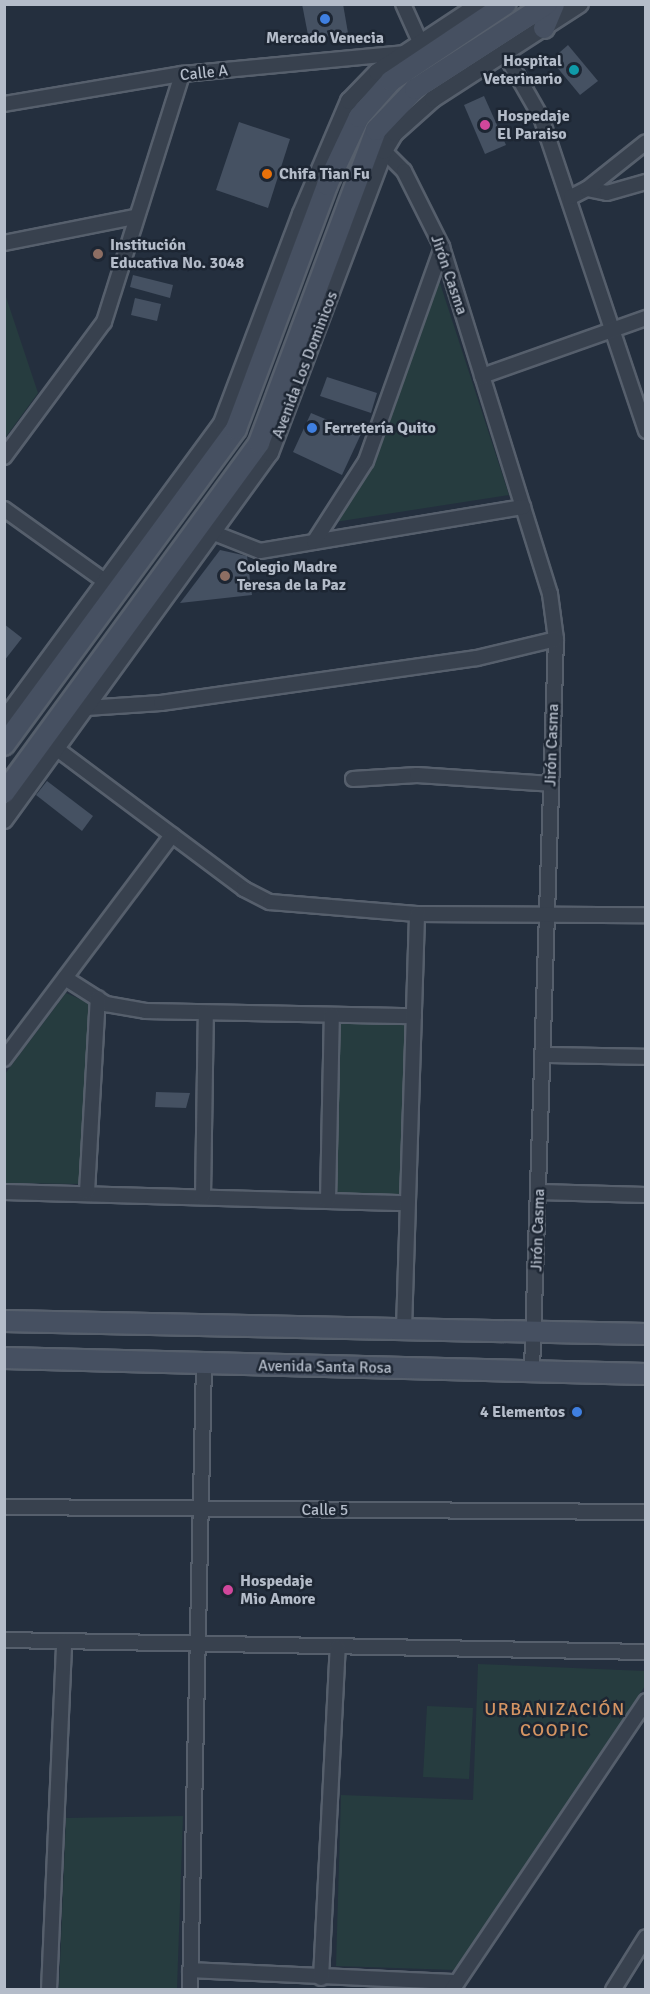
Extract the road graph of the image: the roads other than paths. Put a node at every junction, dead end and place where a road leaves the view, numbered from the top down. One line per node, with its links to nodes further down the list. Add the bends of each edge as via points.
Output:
1 (403, 4): 8 (street)
2 (480, 4): 8 (street)
3 (506, 4): 16 (main road, via 401,74 375,96 354,125)
4 (547, 4): 25 (main road, Avenida Los Dominicos, via 406,96 376,130)
5 (554, 4): 7 (main road)
6 (580, 4): 7 (street, Avenida Los Dominicos)
7 (544, 28): 10 (street, Avenida Los Dominicos)
8 (421, 44): 9 (street)
9 (404, 53): 11 (street, Calle A); 19 (street, via 368,81 346,106)
10 (505, 54): 14 (street, Avenida Los Dominicos, via 422,107 402,124); 18 (street, via 541,117)
11 (182, 74): 12 (street, Calle A); 20 (street)
12 (4, 104)
13 (645, 142): 17 (street)
14 (384, 151): 22 (street, Jirón Casma, via 404,171); 27 (street, Avenida Los Dominicos)
15 (645, 182): 17 (street, via 607,193)
16 (327, 185): 19 (main road); 35 (main road, via 236,429)
17 (587, 189): 18 (street)
18 (571, 197): 24 (street)
19 (300, 214): 34 (street, via 227,414)
20 (134, 217): 21 (street); 29 (street, via 104,322)
21 (4, 243)
22 (442, 247): 26 (street, Jirón Casma); 33 (street, via 366,461)
23 (645, 318): 24 (street)
24 (613, 328): 26 (street); 28 (street)
25 (298, 339): 27 (main road); 44 (main road, Avenida Los Dominicos, via 255,450 32,757)
26 (482, 376): 30 (street, Jirón Casma)
27 (300, 380): 32 (street, Avenida Los Dominicos, via 270,453)
28 (645, 431)
29 (4, 457)
30 (523, 507): 33 (street); 36 (street, Jirón Casma, via 550,594)
31 (4, 509): 34 (street)
32 (214, 533): 33 (street, via 260,551); 38 (street, Avenida Los Dominicos)
33 (314, 542)
34 (106, 582): 37 (street)
35 (87, 635): 37 (main road); 40 (main road)
36 (556, 639): 38 (street, via 466,659 161,704); 43 (street, Jirón Casma)
37 (54, 653): 39 (street)
38 (86, 708): 41 (street, Avenida Los Dominicos)
39 (4, 720)
40 (4, 744)
41 (57, 749): 44 (street, Avenida Los Dominicos); 46 (street)
42 (353, 778): 43 (street, via 417,776)
43 (551, 784): 47 (street, Jirón Casma)
44 (14, 794): 45 (street, Avenida Los Dominicos)
45 (4, 820)
46 (172, 835): 48 (street, via 244,889 270,902); 50 (street)
47 (546, 911): 48 (street); 49 (street); 55 (street, Jirón Casma)
48 (417, 914): 54 (street)
49 (645, 915)
50 (65, 978): 51 (street); 57 (street)
51 (98, 998): 52 (street, via 145,1011); 59 (street)
52 (206, 1013): 53 (street); 62 (street)
53 (332, 1015): 54 (street); 63 (street)
54 (414, 1016): 64 (street)
55 (543, 1055): 56 (street); 60 (street, Jirón Casma)
56 (645, 1058)
57 (4, 1059)
58 (4, 1192): 59 (street)
59 (87, 1192): 62 (street)
60 (539, 1192): 61 (street); 67 (street, Jirón Casma)
61 (645, 1195)
62 (203, 1196): 63 (street)
63 (328, 1200): 64 (street)
64 (407, 1203): 66 (street)
65 (4, 1321): 66 (main road)
66 (404, 1329): 67 (main road)
67 (534, 1331): 68 (main road); 71 (street, Jirón Casma)
68 (645, 1334)
69 (4, 1358): 70 (main road, Avenida Santa Rosa)
70 (204, 1365): 71 (main road, Avenida Santa Rosa); 74 (street)
71 (532, 1372): 72 (main road, Avenida Santa Rosa)
72 (645, 1374)
73 (4, 1507): 74 (street, Calle 5)
74 (203, 1509): 75 (street, Calle 5); 78 (street)
75 (645, 1512)
76 (4, 1640): 77 (street)
77 (64, 1641): 78 (street); 86 (street)
78 (200, 1642): 79 (street); 83 (street)
79 (338, 1647): 80 (street); 84 (street)
80 (645, 1652)
81 (645, 1701): 85 (street)
82 (645, 1937): 88 (street)
83 (190, 1971): 84 (street); 87 (street)
84 (321, 1978): 85 (street)
85 (454, 1986)
86 (50, 1989)
87 (190, 1989)
88 (613, 1989)

